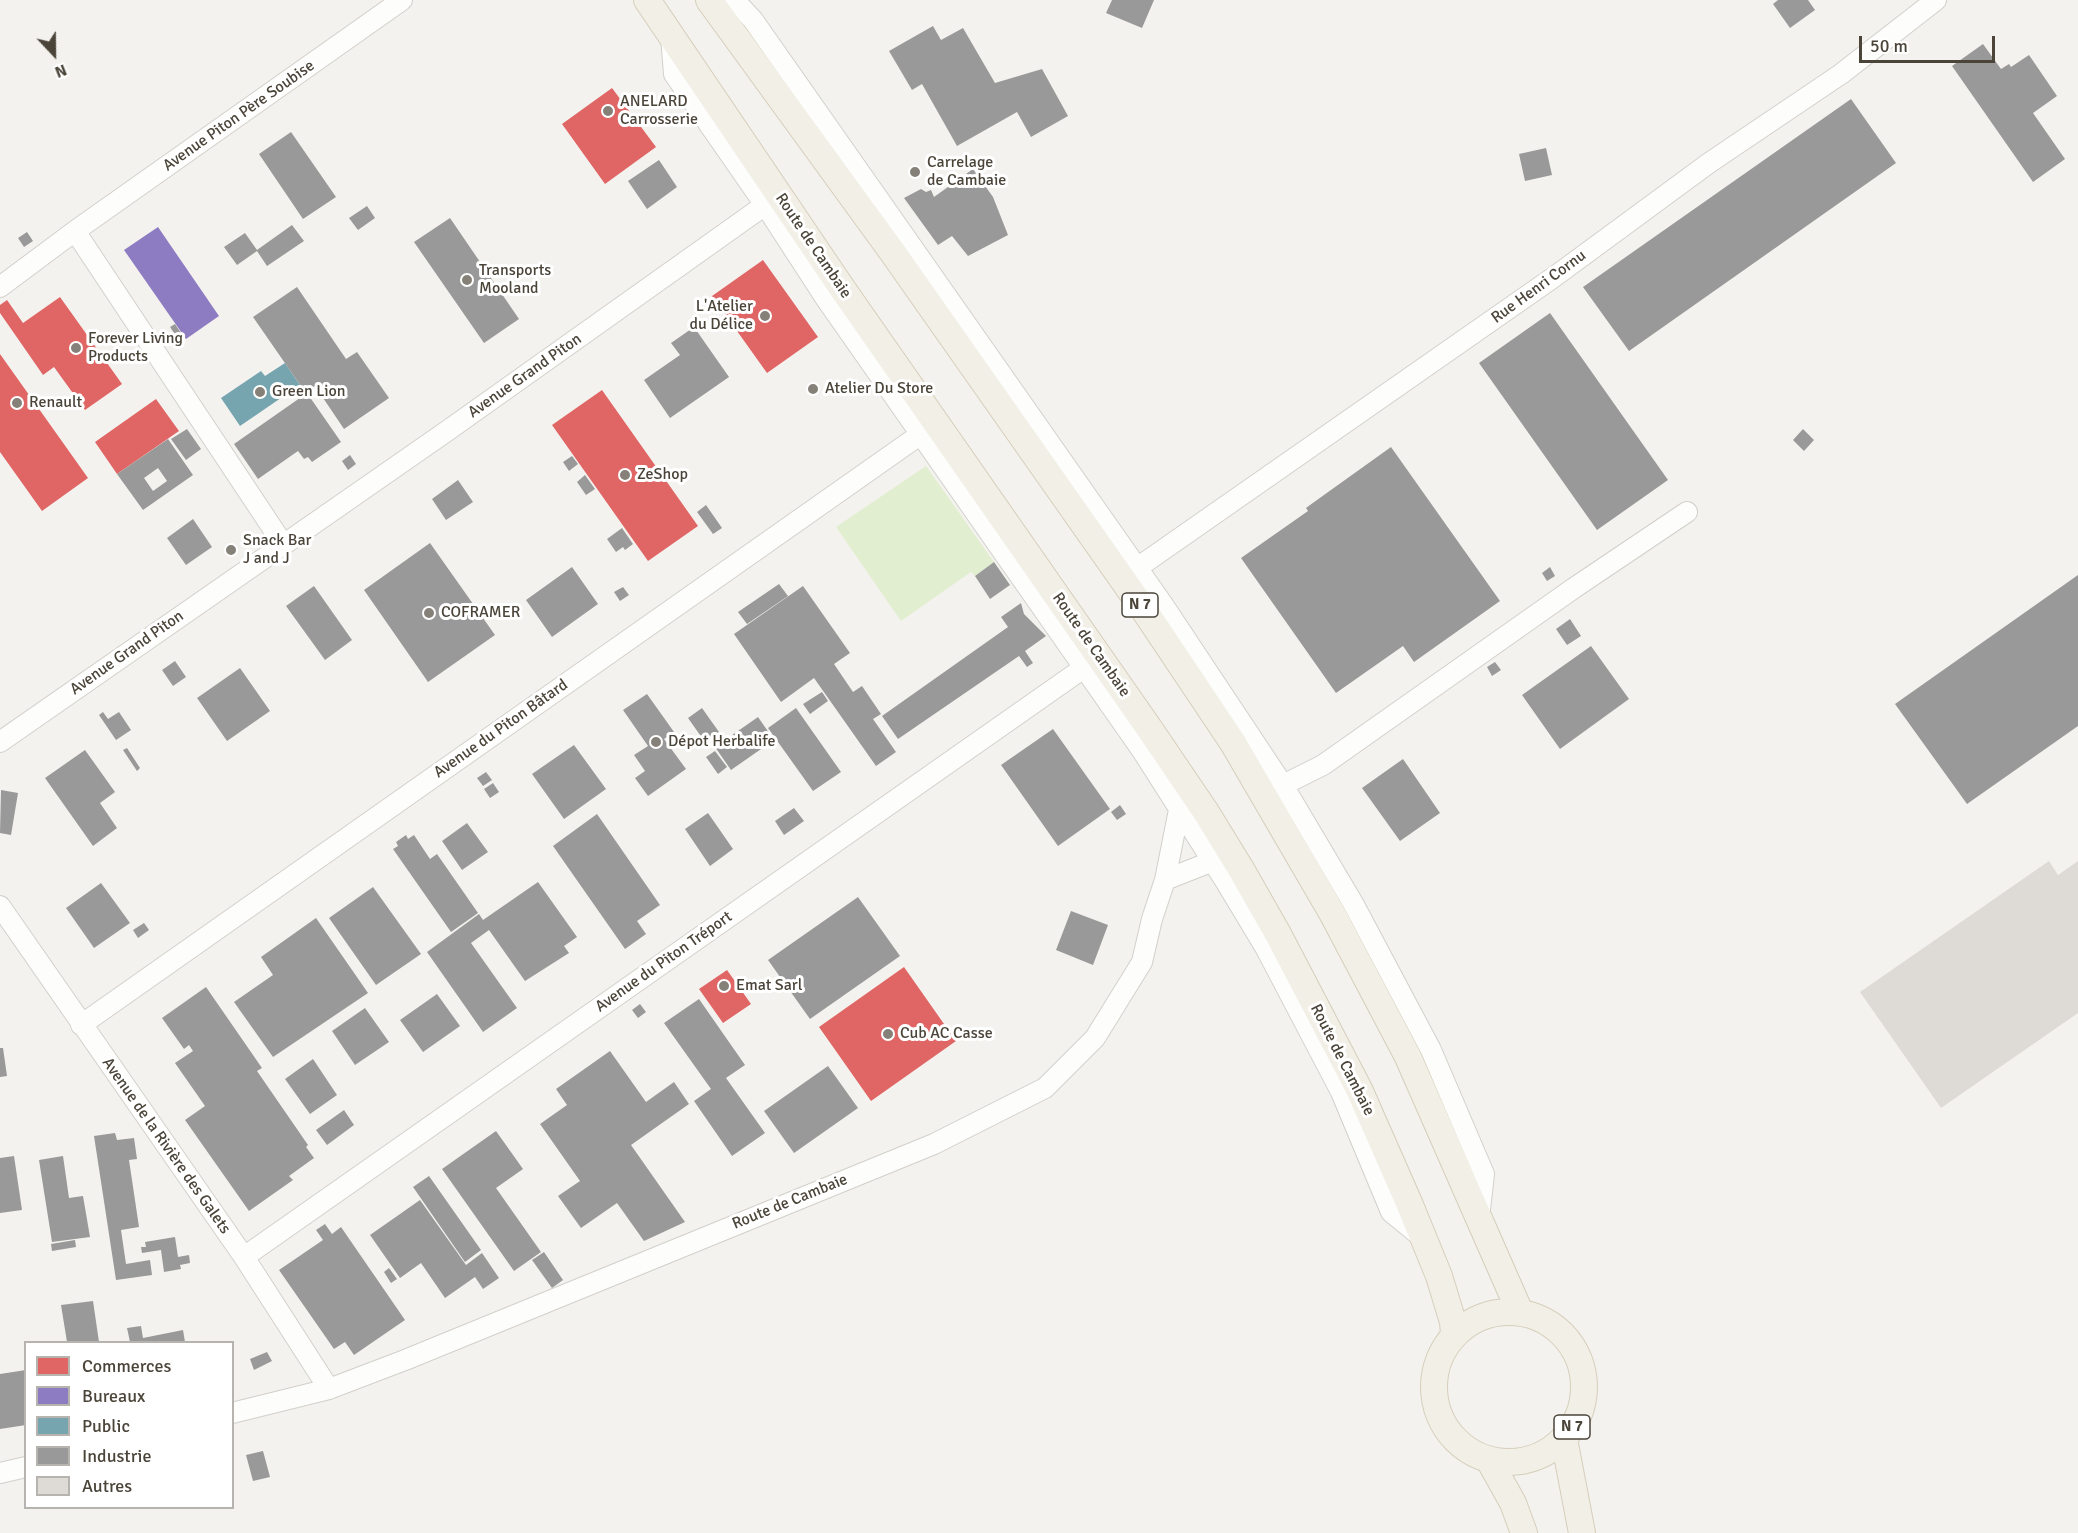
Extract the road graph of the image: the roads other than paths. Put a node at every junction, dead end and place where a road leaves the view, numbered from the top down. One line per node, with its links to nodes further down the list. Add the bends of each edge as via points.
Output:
1 (402, 0): 8 (street, Avenue Piton Père Soubise)
2 (646, 0): 6 (main road, Route de Cambaie)
3 (1936, 0): 13 (street, Rue Henri Cornu, via 1841,74)
4 (710, 2): 5 (street); 22 (main road, N 7, via 920,292 1233,743 1332,913 1408,1057)
5 (743, 2): 13 (street)
6 (671, 37): 7 (street, via 674,74); 23 (main road, Route de Cambaie, via 1206,812 1278,934 1359,1089)
7 (765, 205): 10 (street); 12 (street, Avenue Grand Piton)
8 (75, 231): 9 (street); 12 (street)
9 (0, 286)
10 (921, 434): 14 (street); 21 (street, Avenue du Piton Bâtard)
11 (1687, 512): 16 (street, via 1323,765)
12 (283, 544): 15 (street, Avenue Grand Piton)
13 (1137, 568): 16 (street)
14 (1085, 668): 17 (street); 24 (street, Avenue du Piton Tréport)
15 (0, 742)
16 (1283, 785): 22 (street, via 1353,903 1431,1050 1484,1174)
17 (1179, 810): 18 (street); 19 (street, Route de Cambaie)
18 (1213, 861): 19 (street); 23 (street, via 1341,1092 1391,1212)
19 (1165, 880): 27 (street, Route de Cambaie, via 1142,962 1095,1038 1044,1088 934,1144)
20 (0, 906): 21 (street, Avenue de la Rivière des Galets)
21 (81, 1025): 24 (street, Avenue de la Rivière des Galets)
22 (1479, 1218): 25 (main road, N 7)
23 (1424, 1239): 26 (main road, Route de Cambaie, via 1439,1276)
24 (244, 1257): 27 (street, Avenue de la Rivière des Galets)
25 (1520, 1312): 26 (main road, N 7, via 1485,1316); 29 (main road, N 7, via 1542,1319 1562,1332 1576,1351 1584,1378 1584,1397 1577,1419)
26 (1454, 1334): 30 (main road, N 7, via 1436,1368 1433,1391 1438,1414 1450,1434 1467,1450)
27 (328, 1389): 28 (street, Route de Cambaie)
28 (234, 1412)
29 (1564, 1439): 30 (main road, N 7, via 1532,1459); 34 (main road)
30 (1489, 1460): 33 (main road, via 1513,1503)
31 (24, 1467): 32 (street)
32 (0, 1473)
33 (1524, 1533)
34 (1582, 1533)

